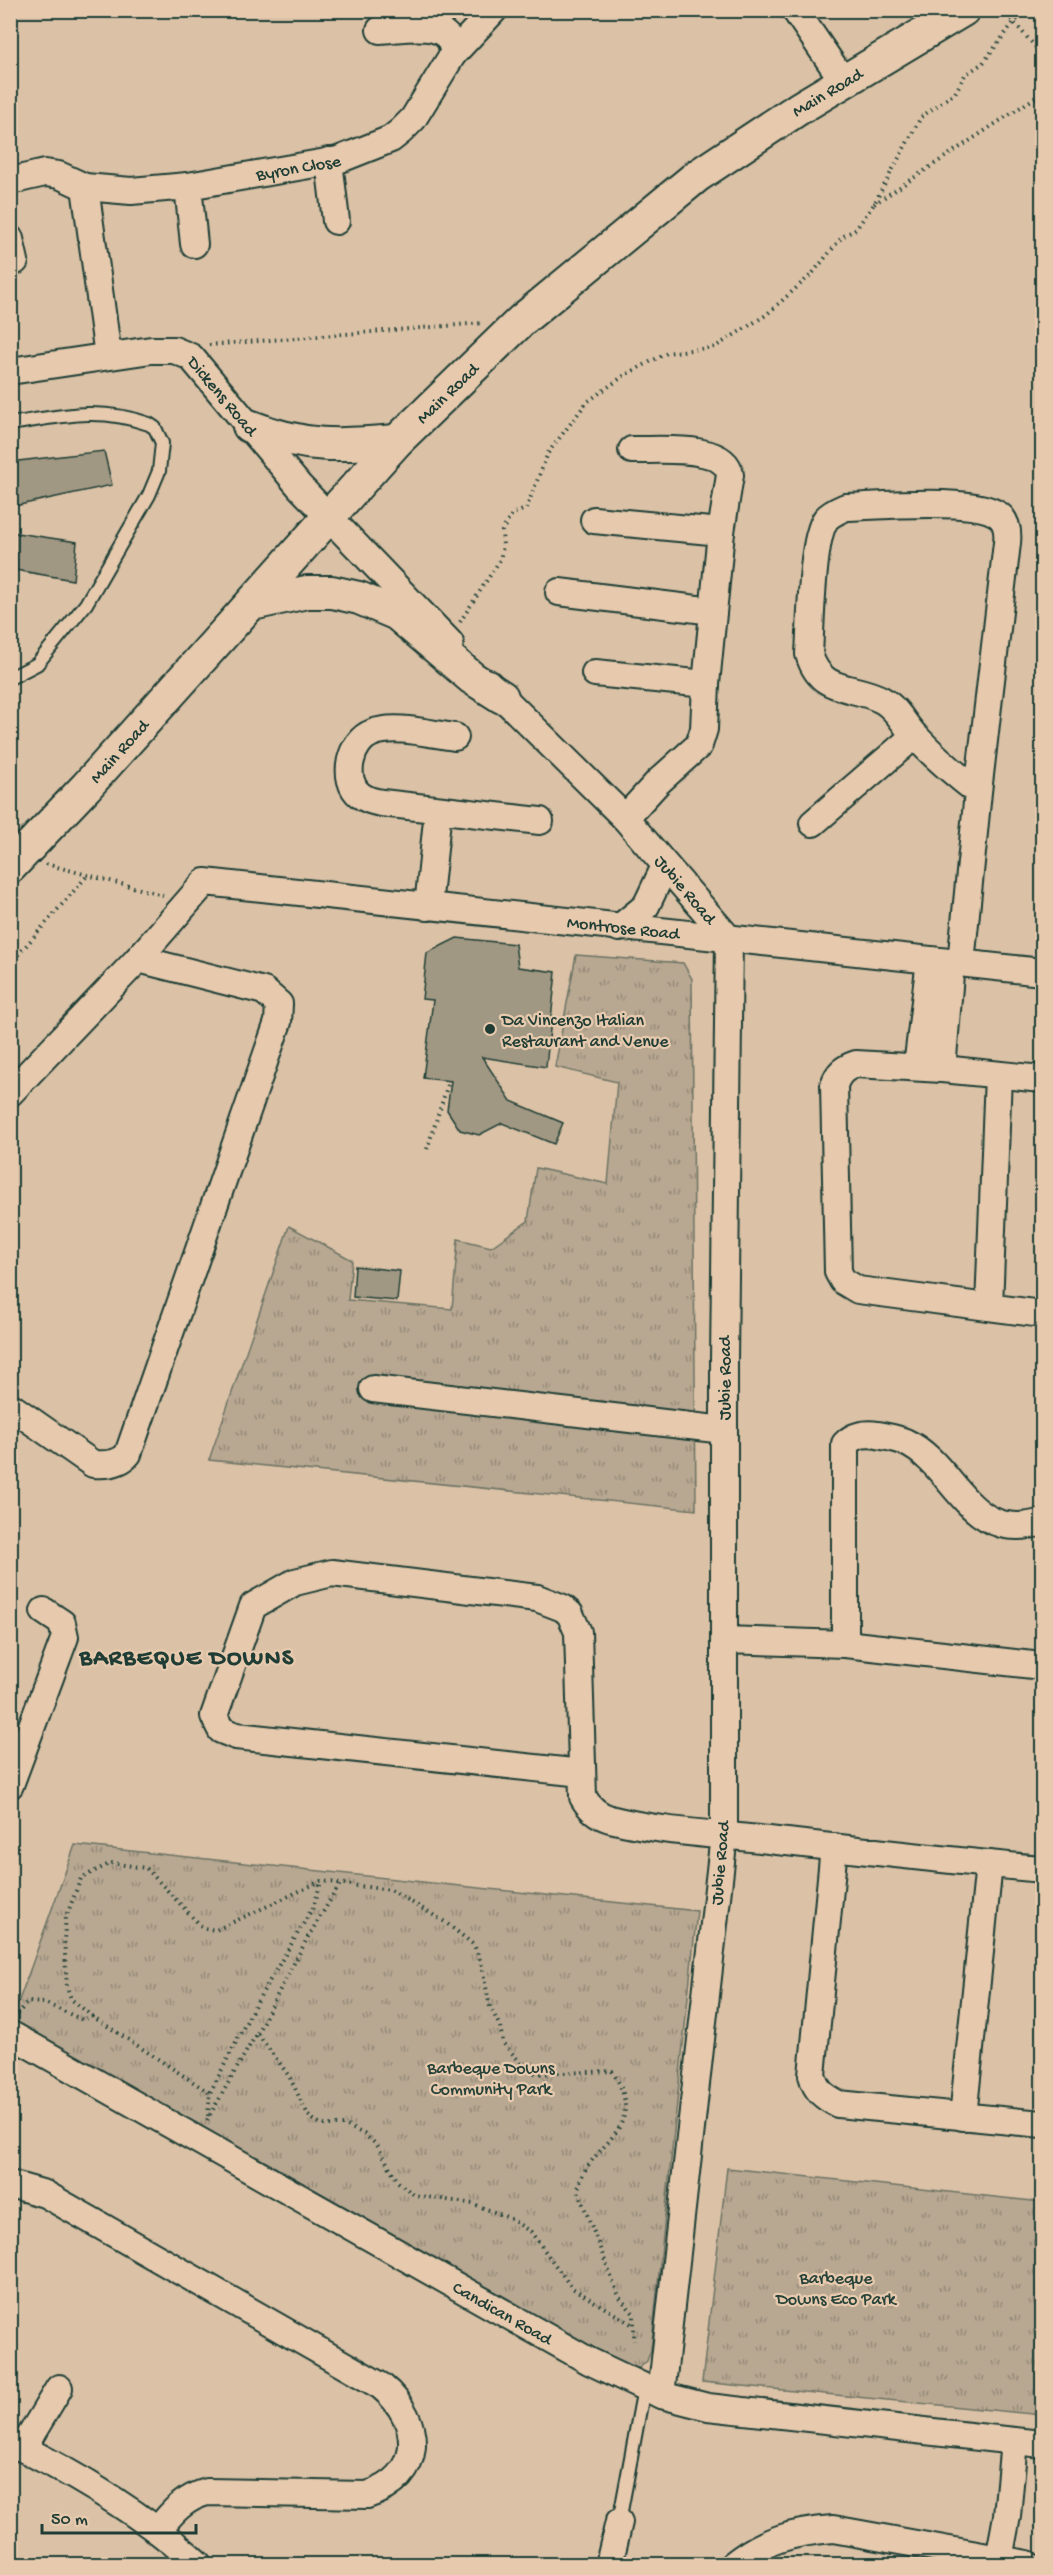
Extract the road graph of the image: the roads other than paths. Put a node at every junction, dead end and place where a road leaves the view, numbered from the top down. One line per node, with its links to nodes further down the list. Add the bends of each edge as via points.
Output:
1 (494, 10): 5 (street, Byron Close)
2 (795, 10): 6 (street)
3 (963, 10): 6 (street, Main Road)
4 (380, 30): 5 (street, via 436,29 451,40)
5 (453, 54): 7 (street, Byron Close, via 401,131)
6 (844, 82): 17 (street, Main Road, via 697,176 522,320)
7 (329, 161): 10 (street, Byron Close); 11 (street)
8 (10, 181): 9 (street, Byron Close, via 45,173)
9 (85, 186): 10 (street, Byron Close, via 131,191); 13 (street)
10 (188, 186): 12 (street)
11 (336, 222)
12 (194, 244)
13 (108, 356): 14 (street, Dickens Road); 16 (street, Dickens Road, via 152,350 174,350 187,355)
14 (10, 370)
15 (10, 424): 26 (lane, via 80,412 101,413 149,424 162,443 159,471 149,495 86,604 37,664)
16 (249, 426): 17 (street, via 278,438 315,445); 19 (street, Dickens Road)
17 (397, 441): 19 (street, Main Road)
18 (632, 450): 21 (street, via 704,452 723,460 730,475)
19 (329, 517): 23 (street, Main Road); 28 (street, Jubie Road)
20 (594, 520): 21 (street)
21 (721, 532): 24 (street)
22 (559, 592): 24 (street)
23 (252, 604): 28 (street, via 307,592 359,598 397,614 472,678); 36 (street, Main Road)
24 (713, 611): 27 (street)
25 (595, 674): 27 (street)
26 (10, 678)
27 (706, 684): 33 (street, via 704,729 699,745)
28 (502, 697): 33 (street, Jubie Road)
29 (914, 736): 31 (street); 31 (street, via 884,701 823,679 809,654 822,525 846,507 969,504 1000,516 1006,524); 35 (street)
30 (455, 737): 32 (street, via 383,729 358,741 350,767 352,784 368,800)
31 (978, 792): 42 (street)
32 (438, 810): 34 (street); 38 (street)
33 (625, 818): 37 (street, Jubie Road)
34 (540, 821)
35 (813, 823)
36 (15, 862)
37 (665, 866): 39 (street, via 646,906); 40 (street, Jubie Road)
38 (428, 908): 39 (street, Montrose Road); 41 (street, Montrose Road, via 205,882)
39 (619, 928): 40 (street, Montrose Road)
40 (729, 939): 42 (street, Montrose Road); 52 (street, Jubie Road)
41 (138, 959): 47 (street); 51 (street, via 264,991 279,1004 278,1022 128,1454 105,1465 93,1464)
42 (948, 962): 43 (street, Montrose Road); 44 (street)
43 (1042, 972)
44 (930, 1068): 45 (street); 48 (street, via 856,1064 846,1067 836,1079 838,1272 843,1281 858,1290)
45 (998, 1075): 46 (street); 48 (street)
46 (1042, 1079)
47 (10, 1093)
48 (989, 1307): 49 (street)
49 (1042, 1314)
50 (373, 1389): 52 (street)
51 (10, 1406)
52 (724, 1430): 55 (street, Jubie Road)
53 (1042, 1522): 56 (street, via 1009,1527 992,1520 971,1506 919,1451 905,1442 871,1434 851,1437 845,1444 844,1457)
54 (44, 1611): 59 (street, via 62,1623 65,1637)
55 (724, 1640): 56 (street); 60 (street, Jubie Road)
56 (845, 1644): 57 (street)
57 (1042, 1666)
58 (582, 1773): 58 (street, via 578,1632 563,1608 520,1594 332,1573 295,1582 253,1606 214,1716 221,1730 236,1736); 60 (street, via 583,1797 597,1814)
59 (10, 1785)
60 (724, 1835): 61 (street); 69 (street, Jubie Road)
61 (834, 1847): 62 (street); 65 (street, via 814,2085 838,2104)
62 (989, 1864): 63 (street); 65 (street)
63 (1042, 1869)
64 (10, 2034): 69 (street, Candican Road, via 201,2130 589,2361)
65 (963, 2117): 66 (street)
66 (1042, 2124)
67 (10, 2184): 74 (street, via 45,2194 381,2386 398,2399 408,2417 412,2444 408,2461 392,2486 367,2495 207,2492 180,2504)
68 (59, 2388): 72 (street)
69 (653, 2391): 70 (street, Candican Road, via 708,2407); 73 (lane)
70 (1014, 2441): 71 (street, Candican Road); 75 (street)
71 (1042, 2444)
72 (17, 2445): 74 (street)
73 (620, 2522): 78 (street)
74 (158, 2530): 77 (street)
75 (999, 2559): 76 (street, via 833,2529 778,2537); 79 (street)
76 (748, 2560)
77 (198, 2565)
78 (609, 2565)
79 (1027, 2565)

